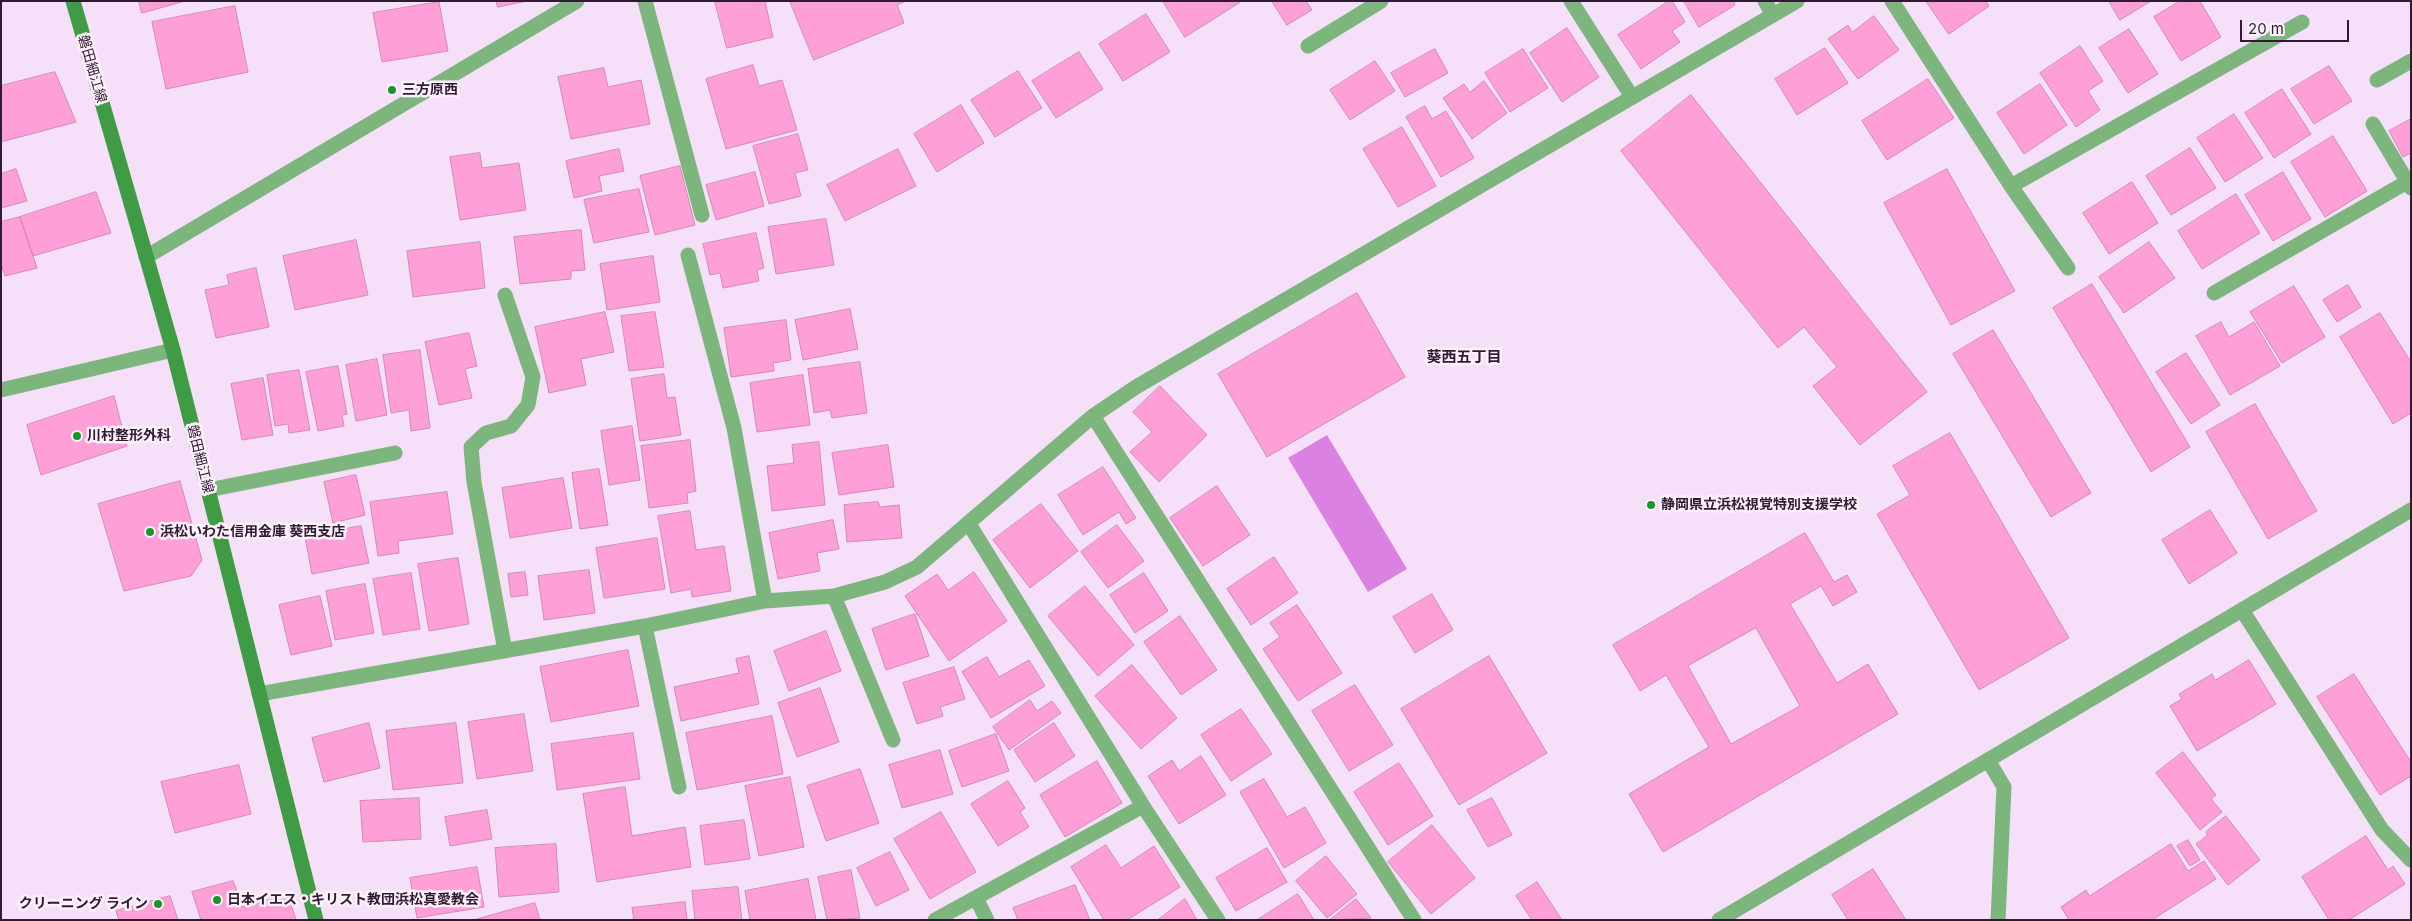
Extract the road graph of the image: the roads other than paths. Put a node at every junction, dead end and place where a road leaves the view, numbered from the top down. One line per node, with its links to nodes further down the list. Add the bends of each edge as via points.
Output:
1 (73, 1): 20 (main road, 磐田細江線)
2 (577, 1): 20 (street)
3 (645, 1): 18 (street)
4 (1381, 1): 11 (street)
5 (1571, 1): 14 (street)
6 (1765, 1): 9 (street)
7 (1797, 1): 9 (street)
8 (1892, 1): 17 (street)
9 (1773, 15): 14 (street)
10 (2302, 22): 17 (street)
11 (1308, 46)
12 (2411, 61): 13 (street)
13 (2378, 80)
14 (1632, 97): 26 (street, via 1136,387)
15 (2372, 124): 16 (street)
16 (2409, 185): 22 (street)
17 (2011, 186): 21 (street)
18 (702, 215)
19 (688, 255): 32 (street, via 734,428)
20 (146, 256): 24 (main road, 磐田細江線)
21 (2068, 268)
22 (2214, 293)
23 (505, 295): 35 (street, via 533,377 528,405 510,426 486,433 471,447 474,482)
24 (173, 350): 25 (street); 28 (main road, 磐田細江線)
25 (1, 390)
26 (1093, 416): 30 (street); 47 (street)
27 (395, 453): 28 (street)
28 (208, 490): 36 (main road, 磐田細江線)
29 (2411, 510): 33 (street)
30 (969, 524): 31 (street, via 917,567 884,582); 40 (street)
31 (834, 596): 32 (street); 37 (street)
32 (765, 601): 34 (street)
33 (2242, 610): 38 (street); 41 (street, via 2382,830)
34 (645, 626): 35 (street); 39 (street)
35 (506, 651): 36 (street)
36 (259, 694): 43 (main road, 磐田細江線)
37 (893, 740)
38 (1988, 760): 48 (street); 49 (street, via 2004,787)
39 (679, 787)
40 (1143, 806): 42 (street); 46 (street)
41 (2411, 860)
42 (976, 898): 44 (street); 45 (street)
43 (316, 920)
44 (935, 920)
45 (987, 920)
46 (1218, 920)
47 (1414, 920)
48 (1719, 920)
49 (1998, 920)

